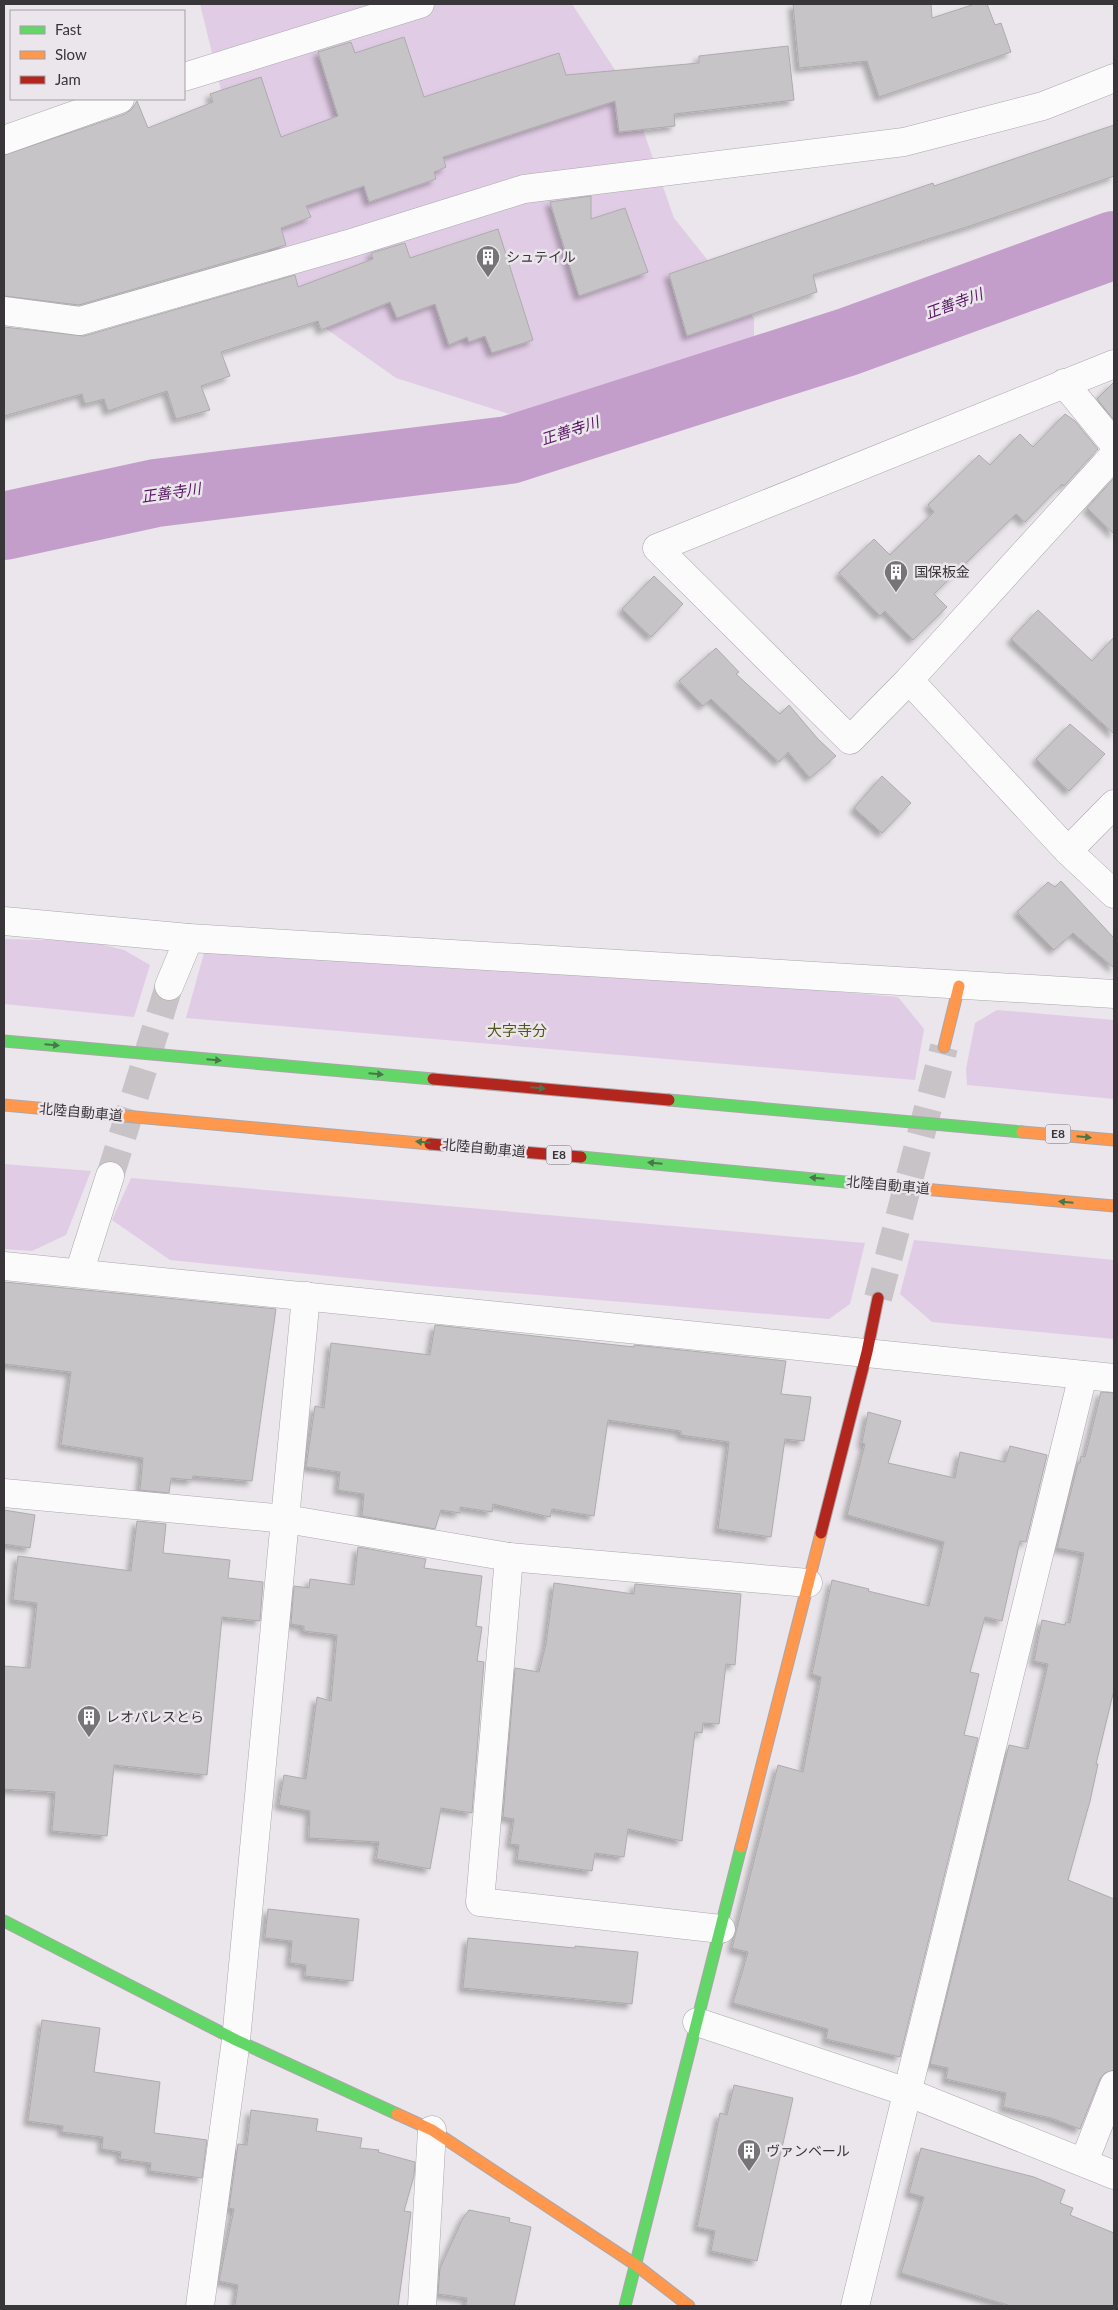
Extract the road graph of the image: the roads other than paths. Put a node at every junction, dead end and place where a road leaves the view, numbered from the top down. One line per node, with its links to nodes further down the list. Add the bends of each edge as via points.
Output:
1 (420, 4): 2 (street)
2 (185, 77)
3 (1114, 78): 6 (street, via 1044,106 904,142 524,189 338,247 80,321)
4 (117, 100): 5 (street)
5 (4, 140)
6 (4, 311)
7 (1114, 364): 8 (street)
8 (1064, 383): 9 (street); 11 (street, via 657,548 850,740)
9 (1114, 444)
10 (1114, 455): 11 (street)
11 (909, 680): 13 (street)
12 (1114, 804): 13 (street)
13 (1068, 850): 14 (street)
14 (1114, 894)
15 (4, 921): 16 (street)
16 (189, 938): 17 (street); 18 (street)
17 (169, 986)
18 (959, 986): 19 (street); 21 (main road)
19 (1114, 994)
20 (4, 1041): 23 (main road, E8, one-way to 23)
21 (944, 1047)
22 (4, 1105): 25 (main road, 北陸自動車道 / E8, one-way to 22)
23 (1114, 1140)
24 (110, 1176): 27 (street)
25 (1114, 1206)
26 (4, 1266): 27 (street)
27 (79, 1273): 28 (street)
28 (306, 1296): 30 (street); 34 (street)
29 (878, 1298): 30 (main road)
30 (867, 1352): 31 (street); 36 (main road)
31 (1083, 1374): 32 (street); 42 (street)
32 (1114, 1378)
33 (4, 1493): 34 (street)
34 (286, 1519): 35 (street); 40 (street)
35 (509, 1557): 36 (street); 38 (street, via 480,1902)
36 (808, 1583): 38 (main road)
37 (4, 1921): 40 (main road)
38 (721, 1928): 39 (main road)
39 (697, 2022): 42 (street); 46 (main road)
40 (236, 2040): 43 (main road); 47 (street)
41 (1114, 2085): 44 (street)
42 (907, 2092): 44 (street); 51 (street)
43 (432, 2130): 46 (main road); 48 (street)
44 (1084, 2162): 45 (street)
45 (1114, 2175)
46 (636, 2265): 49 (main road); 50 (main road)
47 (200, 2306)
48 (422, 2306)
49 (625, 2306)
50 (689, 2306)
51 (855, 2306)

